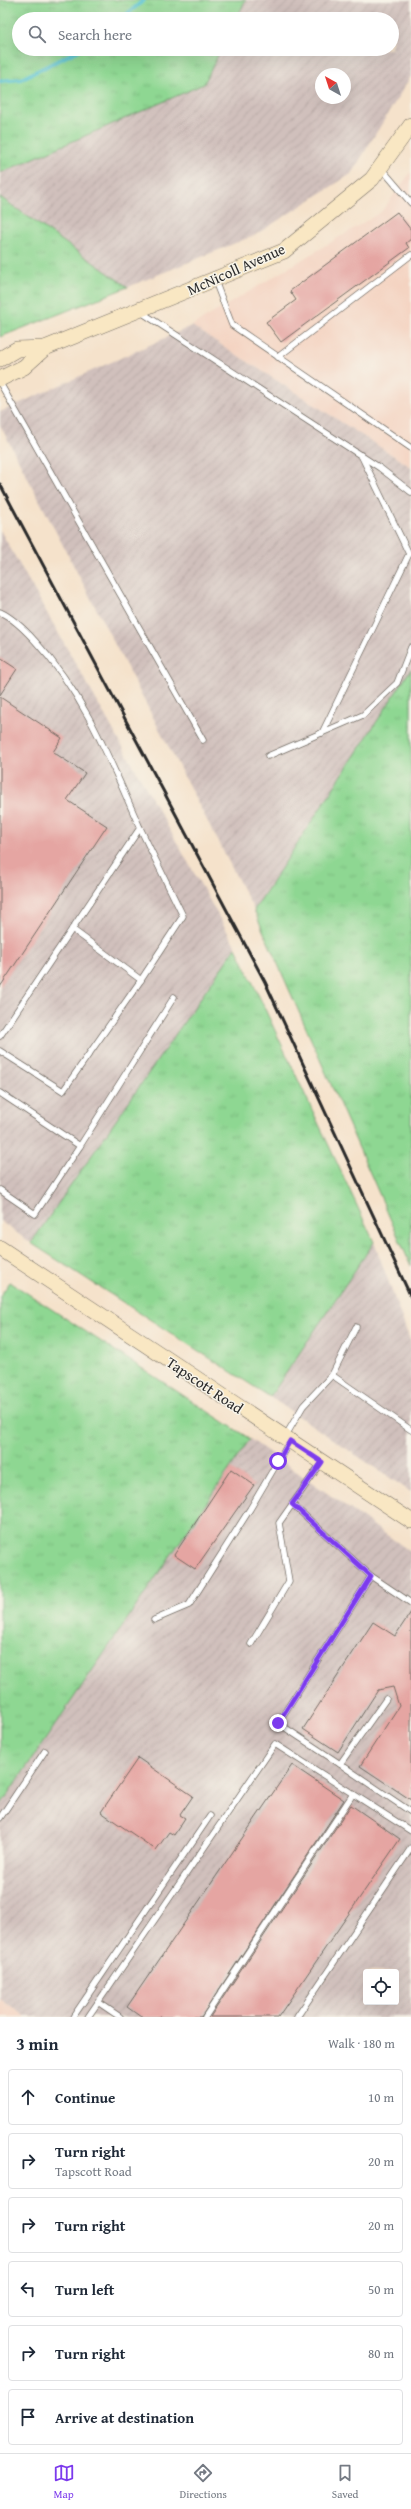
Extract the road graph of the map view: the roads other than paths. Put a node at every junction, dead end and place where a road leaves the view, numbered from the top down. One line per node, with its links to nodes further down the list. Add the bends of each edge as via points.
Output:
1 (411, 125): 2 (main road, McNicoll Avenue)
2 (380, 168): 3 (lane); 5 (main road, McNicoll Avenue, via 372,179 284,251)
3 (411, 202)
4 (411, 255): 8 (lane)
5 (214, 279): 6 (main road, McNicoll Avenue); 8 (lane, via 232,325)
6 (140, 310): 7 (main road, McNicoll Avenue); 13 (lane)
7 (45, 348): 9 (main road, McNicoll Avenue, via 17,349); 10 (main road, McNicoll Avenue, via 24,367)
8 (278, 357): 12 (lane)
9 (0, 359)
10 (0, 379)
11 (0, 383): 18 (lane)
12 (411, 448)
13 (361, 456): 14 (lane); 17 (lane, via 409,554)
14 (411, 492)
15 (0, 612): 20 (lane, via 27,632 54,662 84,705)
16 (411, 646): 17 (lane, via 397,683 363,715)
17 (322, 732): 19 (lane)
18 (203, 740)
19 (268, 756)
20 (140, 828): 21 (lane); 22 (lane, via 183,916)
21 (72, 929): 22 (lane); 24 (lane)
22 (140, 980): 25 (lane, via 63,1091)
23 (174, 997): 27 (lane)
24 (0, 1036)
25 (0, 1051)
26 (0, 1093): 27 (lane)
27 (80, 1146): 28 (lane, via 36,1214)
28 (0, 1190)
29 (0, 1248): 33 (main road, Tapscott Road)
30 (356, 1327): 31 (lane)
31 (332, 1374): 32 (lane); 33 (lane, via 303,1406)
32 (411, 1430)
33 (287, 1439): 34 (main road, Tapscott Road); 39 (lane, via 250,1509 189,1605)
34 (322, 1462): 35 (lane); 36 (main road, Tapscott Road)
35 (292, 1504): 37 (lane); 40 (lane, via 279,1523 289,1581)
36 (411, 1521)
37 (371, 1576): 38 (lane); 43 (lane, via 278,1723)
38 (411, 1603)
39 (154, 1620)
40 (251, 1644)
41 (386, 1699): 43 (lane)
42 (45, 1751): 47 (lane)
43 (340, 1764): 45 (lane)
44 (353, 1794): 48 (lane); 50 (lane, via 275,1744); 54 (lane)
45 (411, 1812)
46 (210, 1816): 51 (lane)
47 (0, 1818)
48 (411, 1831)
49 (411, 1848): 55 (lane)
50 (98, 2002): 52 (lane); 53 (lane)
51 (73, 2017)
52 (88, 2017)
53 (120, 2017)
54 (205, 2017)
55 (297, 2017)

